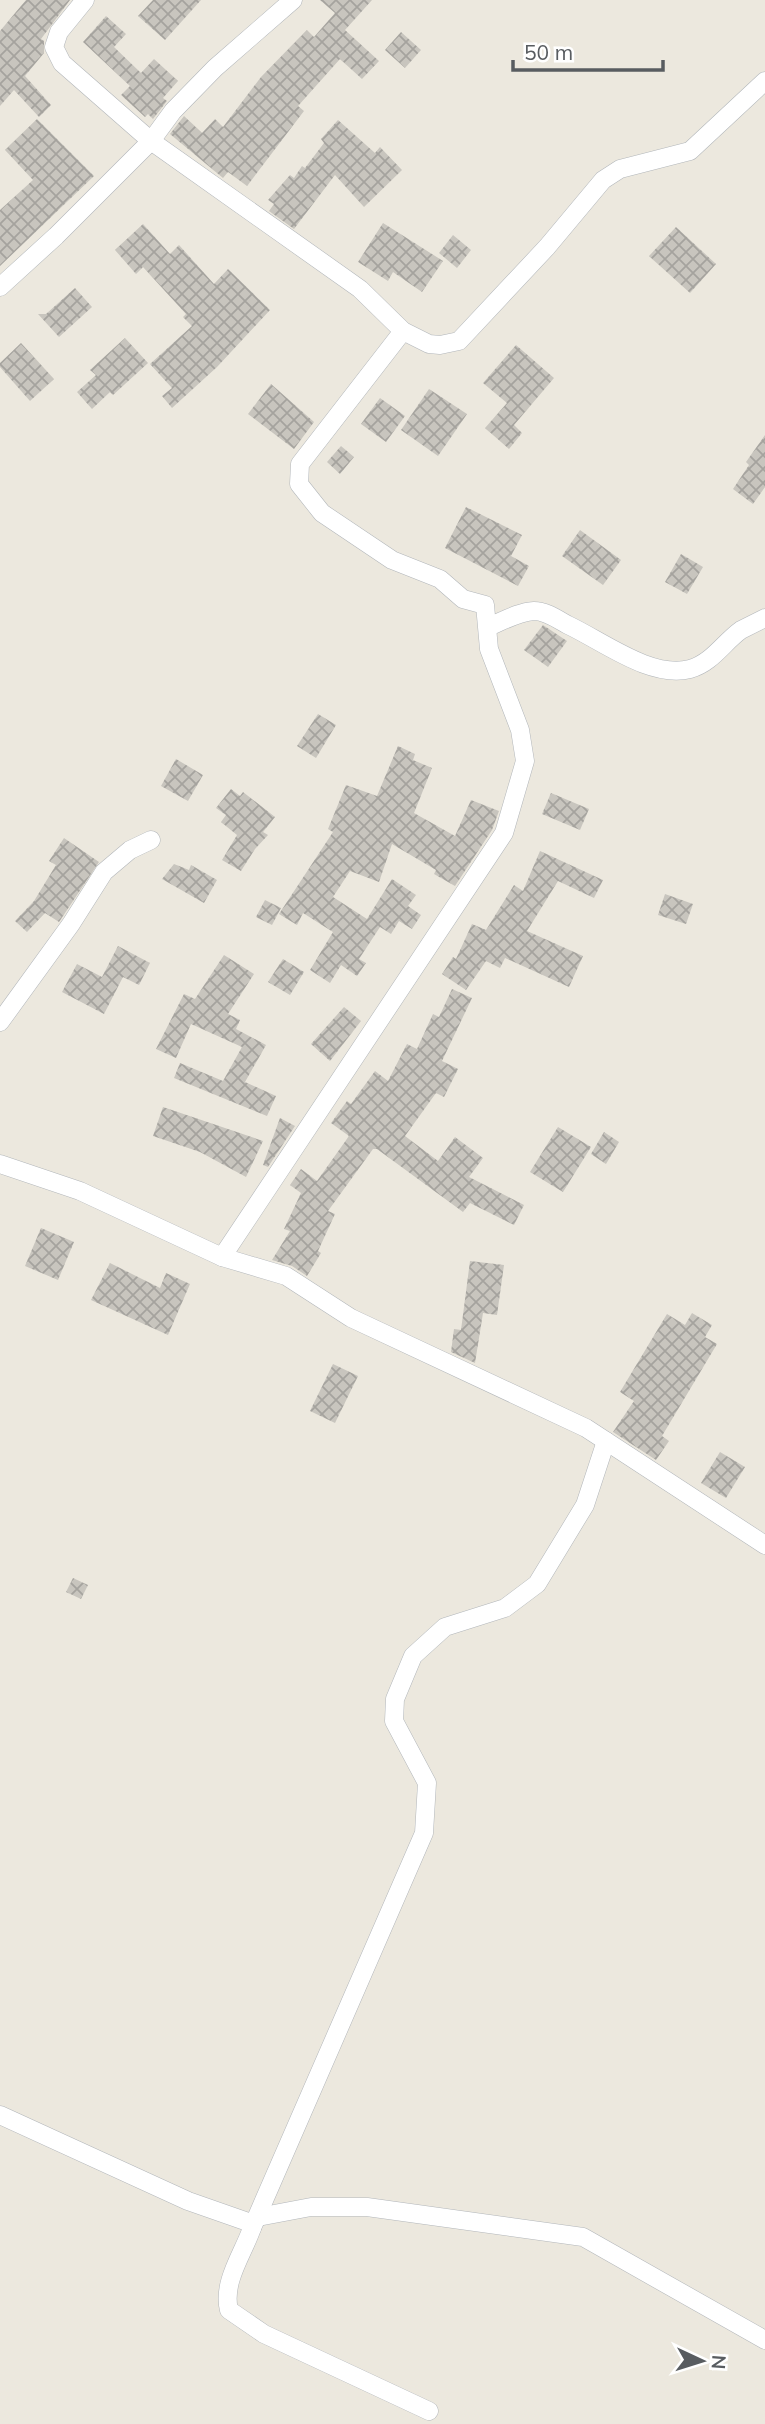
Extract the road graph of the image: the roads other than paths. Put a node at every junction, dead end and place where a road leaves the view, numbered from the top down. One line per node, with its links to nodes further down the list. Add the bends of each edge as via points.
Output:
1 (85, 0): 4 (street, via 56,38 57,54)
2 (293, 0): 4 (street, via 215,68)
3 (765, 81): 6 (street, via 690,151 620,169 603,180 459,341 429,344)
4 (151, 141): 5 (street); 6 (street, via 360,289)
5 (0, 287)
6 (404, 331): 8 (street, via 300,464 299,484 322,513 392,560 440,579 463,599 485,605)
7 (765, 618): 8 (street, via 695,668 679,671 660,671 642,664 537,611)
8 (488, 626): 12 (street, via 489,649 520,730 525,761 504,833)
9 (151, 840): 10 (street, via 130,850 104,872)
10 (0, 1022)
11 (0, 1164): 12 (street, via 80,1191)
12 (222, 1256): 13 (street, via 286,1276 351,1318)
13 (606, 1441): 14 (street); 16 (street, via 585,1505 537,1584 505,1608 445,1628 413,1656 396,1699 394,1721 427,1783 424,1833)
14 (765, 1545)
15 (0, 2115): 16 (street, via 188,2201)
16 (255, 2223): 17 (street, via 311,2207 367,2207 583,2237); 18 (street, via 228,2286 229,2309 264,2334)
17 (765, 2340)
18 (429, 2412)

